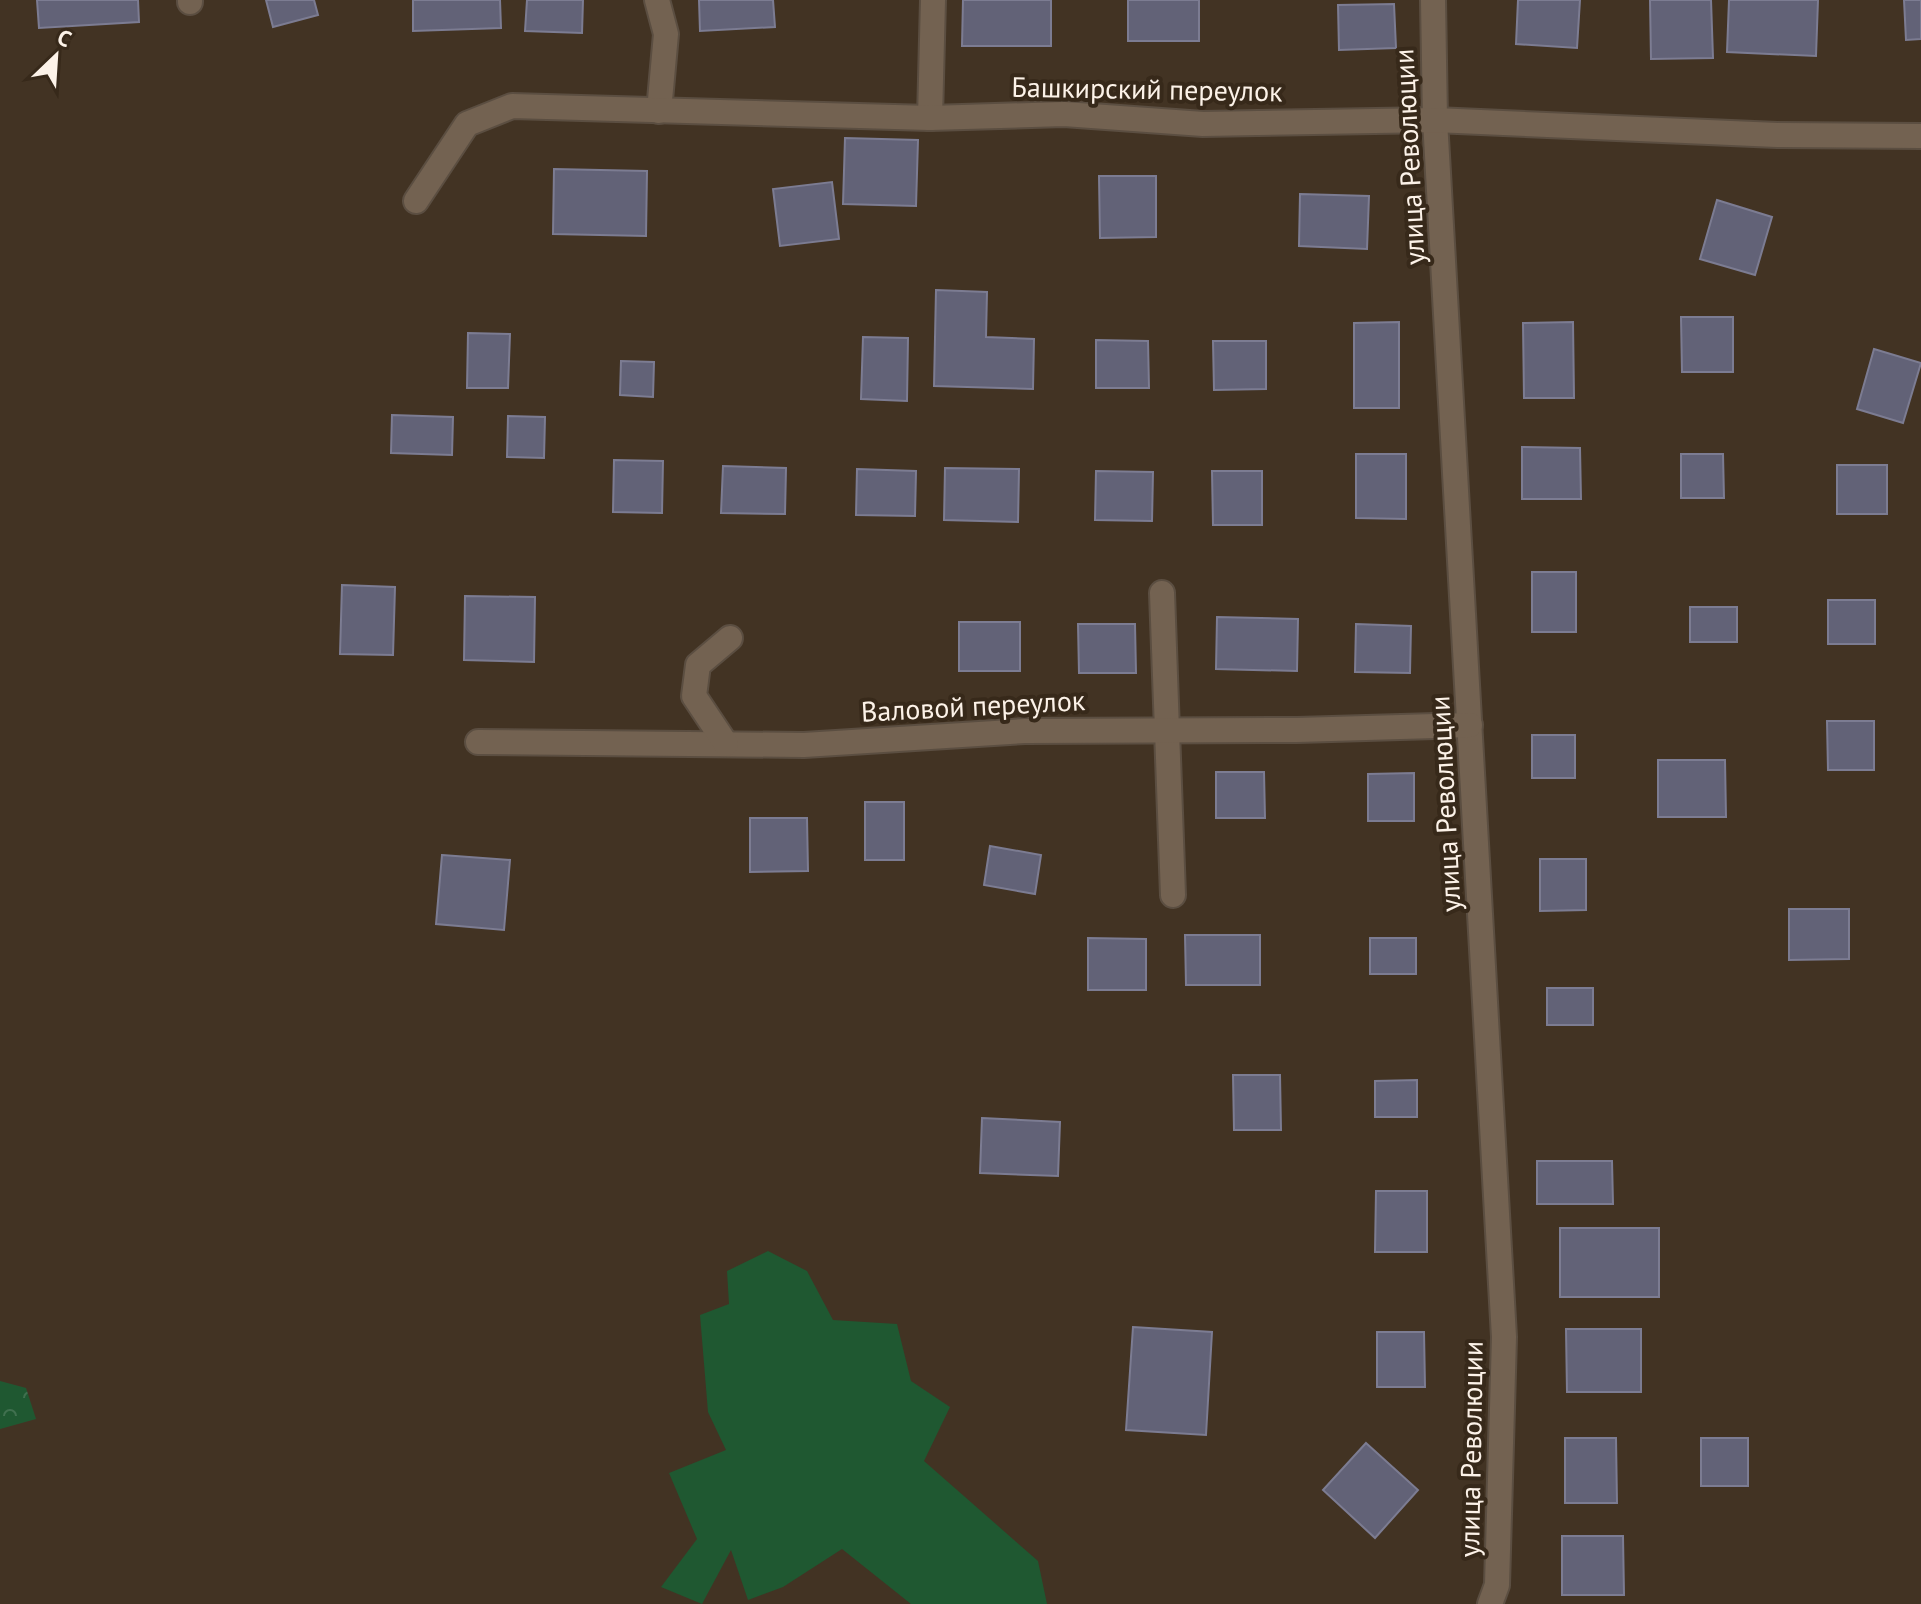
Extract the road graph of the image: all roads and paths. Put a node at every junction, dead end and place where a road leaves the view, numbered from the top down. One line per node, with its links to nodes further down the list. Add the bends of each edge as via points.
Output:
1 (657, 0): 4 (street, via 666,34)
2 (933, 0): 5 (street)
3 (1433, 0): 6 (street, улица Революции)
4 (659, 111): 5 (street, Башкирский переулок); 8 (street, Башкирский переулок, via 512,106 467,124)
5 (930, 118): 6 (street, Башкирский переулок, via 1064,114 1203,124)
6 (1435, 120): 7 (street, Башкирский переулок); 11 (street, улица Революции)
7 (1921, 136)
8 (416, 201)
9 (1162, 593): 12 (street)
10 (730, 638): 14 (street, via 698,665 694,696)
11 (1470, 725): 12 (street, Валовой переулок); 16 (street, улица Революции, via 1504,1337 1497,1585)
12 (1166, 730): 14 (street, Валовой переулок); 15 (street)
13 (478, 742): 14 (street, Валовой переулок)
14 (726, 744)
15 (1173, 895)
16 (1490, 1604)

